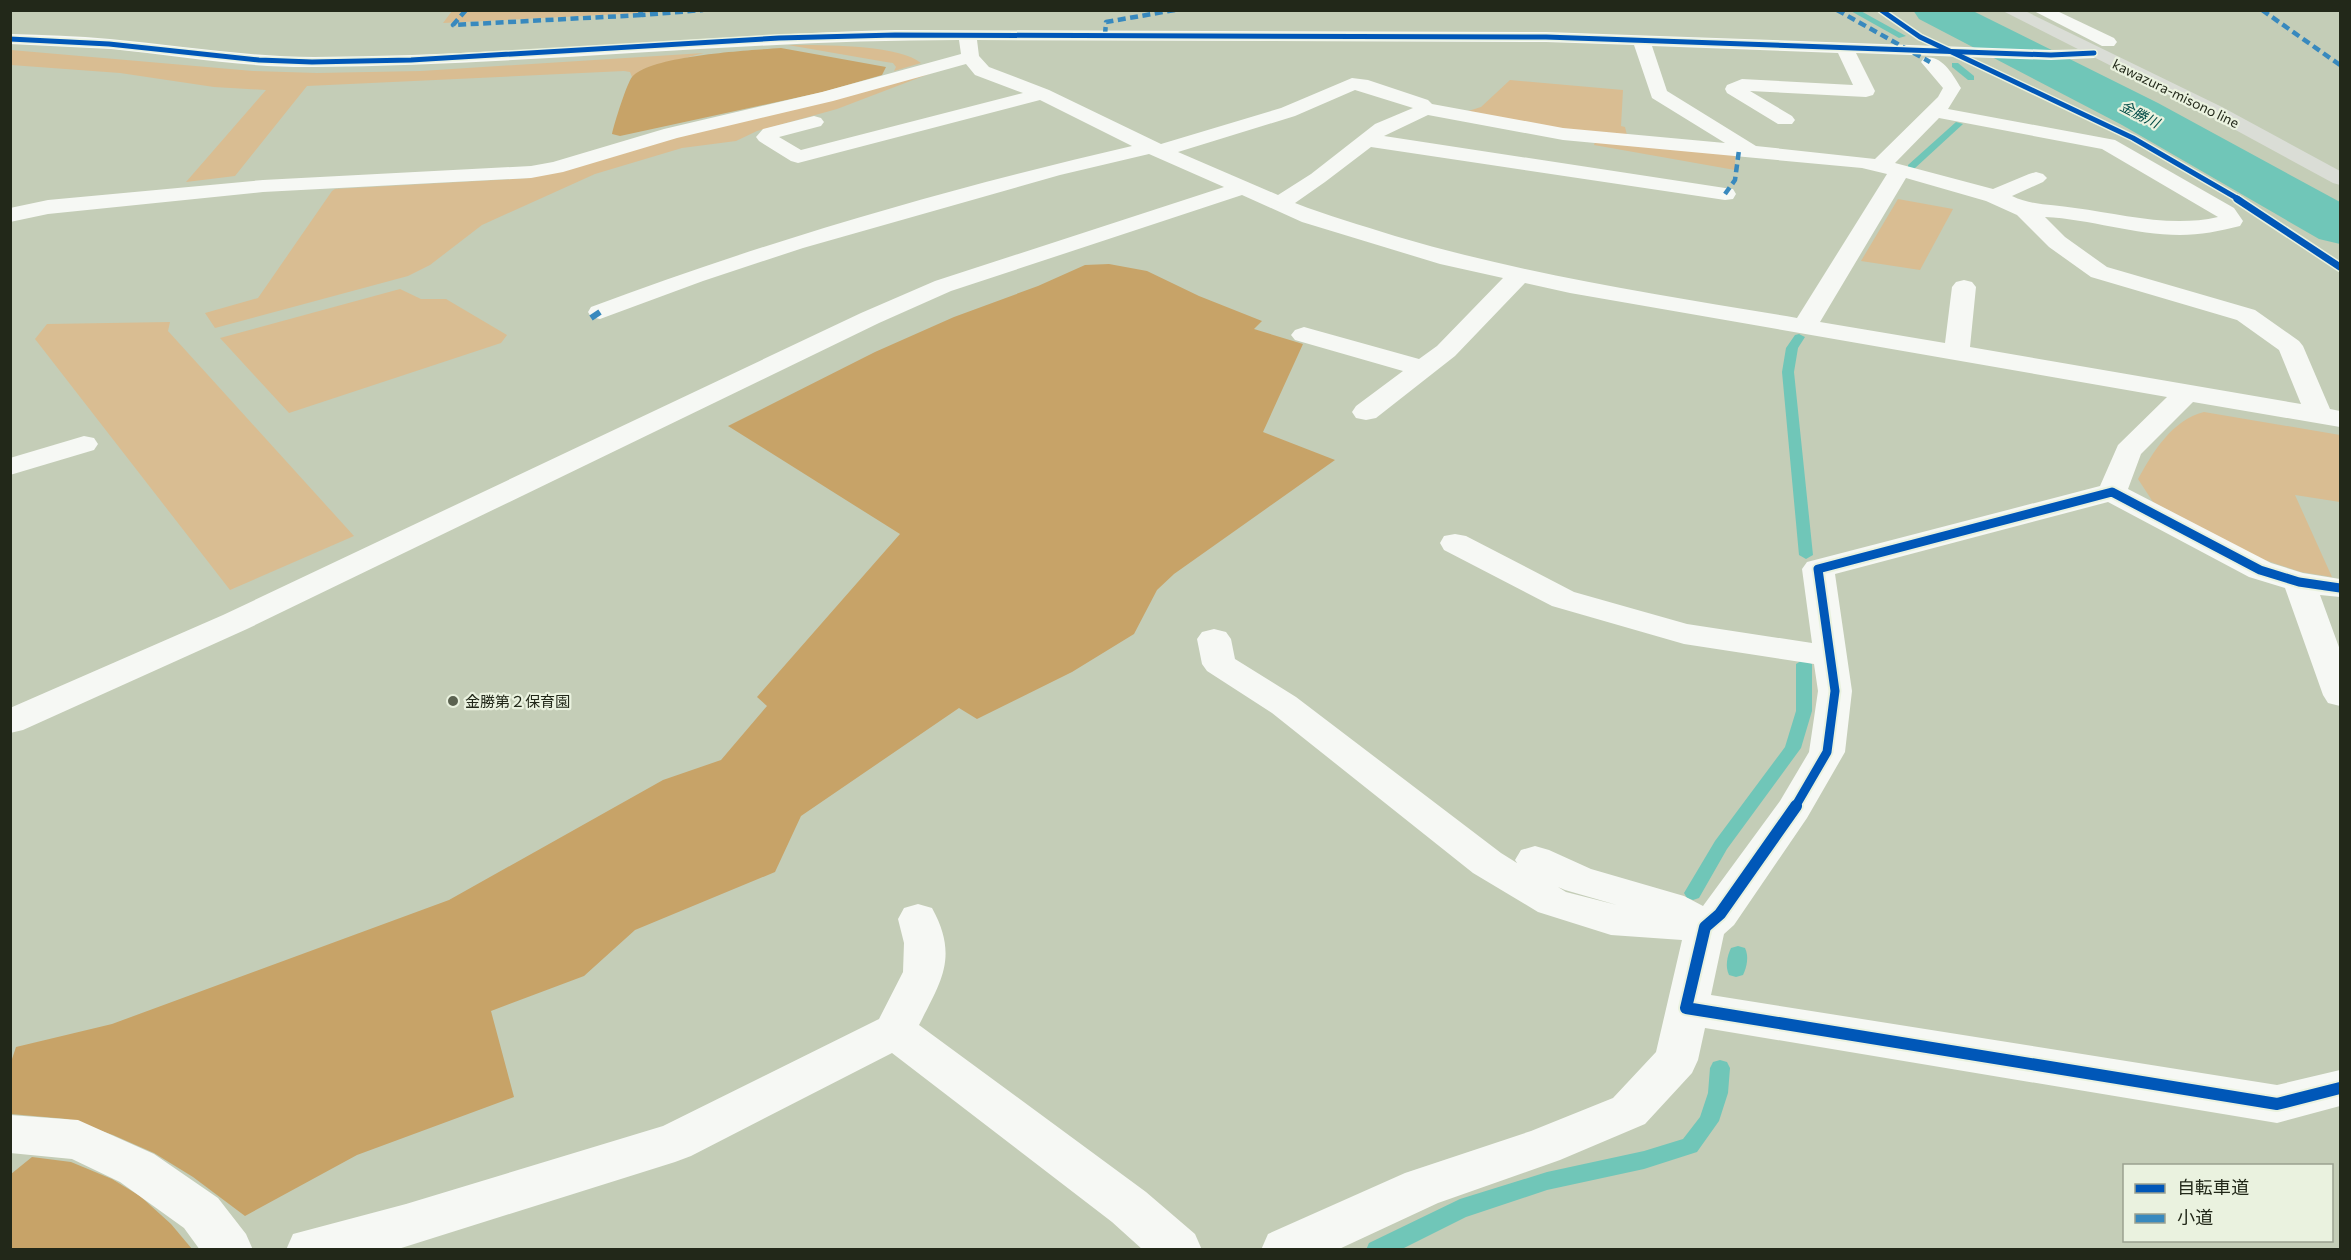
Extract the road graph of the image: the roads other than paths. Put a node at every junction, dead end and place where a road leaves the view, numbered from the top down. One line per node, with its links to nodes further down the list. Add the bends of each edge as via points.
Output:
1 (2009, 10): 11 (main road, kawazura-misono line)
2 (2040, 10): 11 (street)
3 (1087, 14): 5 (street)
4 (871, 16): 6 (street)
5 (1114, 21)
6 (876, 35): 7 (street); 8 (street, via 312,62)
7 (967, 35): 9 (street); 12 (street)
8 (10, 39)
9 (1641, 40): 10 (street); 21 (street, via 1659,94)
10 (1844, 47): 11 (street); 18 (street, via 1866,91 1742,85 1734,89)
11 (2094, 50): 24 (main road, kawazura-misono line)
12 (970, 57): 14 (street); 15 (street, via 982,71)
13 (1930, 62): 17 (street, via 1952,88)
14 (943, 64): 15 (street, via 944,72 766,137 798,157); 30 (street, via 826,97 671,133 556,168 263,186 48,207)
15 (1042, 94): 20 (street)
16 (1426, 109): 19 (street, via 1382,128); 20 (street, via 1421,104 1352,84 1288,112); 21 (street, via 1563,134)
17 (1935, 112): 22 (street); 29 (street, via 2108,144 2226,213 2232,221 2217,226 2160,229 2053,210)
18 (1785, 120)
19 (1367, 140): 26 (street); 28 (street)
20 (1156, 149): 25 (street); 33 (street, via 1054,170 795,243)
21 (1753, 152): 22 (street)
22 (1890, 168): 27 (street); 34 (street)
23 (2036, 178): 27 (street)
24 (2340, 179)
25 (1243, 188): 28 (street); 50 (street, via 943,286 235,622)
26 (1725, 194)
27 (1994, 196): 29 (street)
28 (1280, 203): 31 (street, via 1310,217 1448,259)
29 (2025, 210): 40 (street, via 2057,242 2099,272 2246,315 2290,346)
30 (10, 215)
31 (1519, 275): 34 (street); 37 (street)
32 (1964, 287): 36 (street)
33 (600, 312)
34 (1804, 327): 36 (street)
35 (1304, 334): 37 (street)
36 (1957, 353): 38 (street)
37 (1424, 369): 39 (street)
38 (2188, 392): 40 (street); 43 (street, via 2127,451)
39 (1366, 412)
40 (2330, 417)
41 (84, 444): 42 (street)
42 (10, 467)
43 (2112, 492): 45 (street, via 2260,570); 48 (street, via 1818,569)
44 (1455, 543): 48 (street, via 1563,599 1684,634)
45 (2300, 582): 46 (street); 49 (street)
46 (2340, 588)
47 (1214, 639): 53 (street, via 1219,664 1284,705 1487,863 1552,902 1611,920)
48 (1829, 656): 53 (street, via 1835,691 1827,752 1794,809 1720,914)
49 (2340, 695)
50 (10, 722)
51 (1535, 860): 53 (street, via 1580,880 1670,906)
52 (918, 919): 55 (street, via 925,943 924,972)
53 (1705, 927): 54 (street)
54 (1686, 1008): 56 (street, via 2277,1104); 61 (street, via 1676,1060 1629,1111 1544,1146 1422,1188)
55 (895, 1030): 59 (street, via 675,1142 405,1226); 60 (street, via 1129,1208)
56 (2340, 1088)
57 (10, 1134): 58 (street, via 78,1140 137,1168 201,1212)
58 (229, 1250)
59 (310, 1250)
60 (1178, 1250)
61 (1285, 1250)

